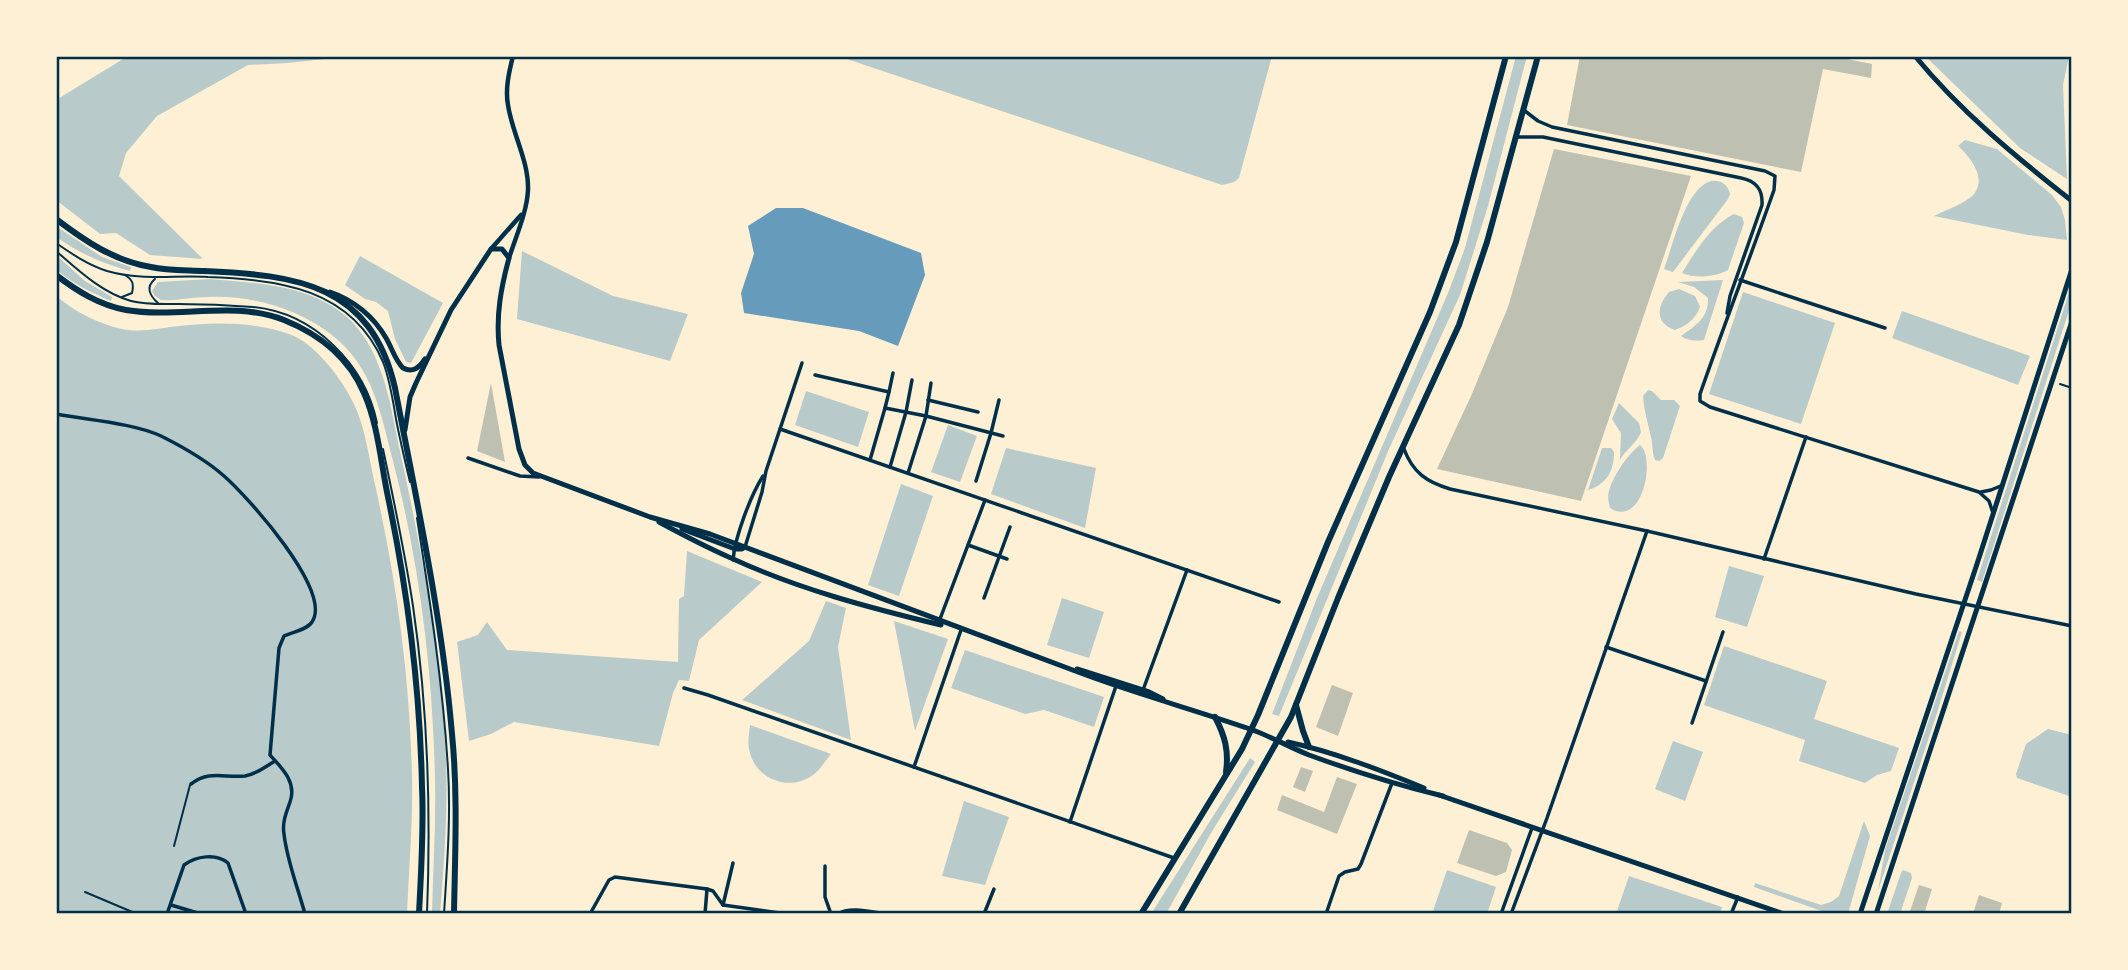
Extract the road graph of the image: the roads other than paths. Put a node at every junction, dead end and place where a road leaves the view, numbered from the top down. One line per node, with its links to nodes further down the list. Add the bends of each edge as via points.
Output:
1 (513, 56): 12 (street, via 507,103 526,174)
2 (1506, 56): 92 (main road, via 1456,242 1430,312)
3 (1538, 56): 7 (main road)
4 (1909, 56): 6 (main road)
5 (1915, 56): 6 (main road)
6 (1922, 64): 11 (main road, via 1995,138)
7 (1523, 110): 8 (street, via 1544,124); 9 (main road)
8 (1573, 132): 10 (street); 23 (street, via 1775,176)
9 (1516, 137): 10 (street); 49 (main road, via 1459,326)
10 (1570, 142): 22 (street, via 1755,183 1762,205)
11 (2072, 201)
12 (523, 212): 15 (street); 17 (street)
13 (56, 219): 24 (main road, via 105,253 133,263 277,277)
14 (56, 243): 19 (lane, via 94,266)
15 (491, 249): 17 (main road, via 502,249); 30 (main road, via 451,310)
16 (56, 251): 25 (lane)
17 (509, 258): 55 (main road, via 499,298 499,345 522,459)
18 (2072, 269): 57 (main road)
19 (125, 274): 21 (lane); 25 (lane, via 134,285 132,293)
20 (56, 275): 121 (main road, via 88,297 125,310 250,312 281,319 327,344 364,393 399,551 416,671 423,799)
21 (160, 278): 26 (lane, via 153,280 149,291); 123 (lane, via 217,277 302,289 325,298 357,322 383,364 414,498 439,670 449,771)
22 (1736, 279): 23 (street); 27 (street)
23 (1742, 281): 27 (street); 29 (street)
24 (326, 291): 30 (main road, via 369,316 408,371 419,367); 48 (main road, via 358,314 382,348)
25 (121, 298): 26 (lane)
26 (159, 304): 122 (lane, via 255,307 281,313 333,345 368,393 401,538 421,672 429,794)
27 (1726, 319): 47 (street, via 1700,401)
28 (2072, 321): 77 (main road)
29 (1885, 328)
30 (437, 342): 48 (main road, via 410,397)
31 (802, 363): 44 (street)
32 (893, 373): 36 (street)
33 (815, 375): 36 (street)
34 (912, 380): 41 (street)
35 (931, 383): 37 (street)
36 (889, 392): 39 (street)
37 (929, 400): 40 (street); 43 (street)
38 (999, 400): 45 (street)
39 (885, 408): 41 (street); 51 (street)
40 (978, 411)
41 (906, 412): 43 (street); 52 (street)
42 (56, 414): 95 (street, via 158,435 209,464 263,517 297,564 311,591 314,619 284,636 279,648 270,747)
43 (926, 416): 45 (street); 54 (street)
44 (780, 429): 51 (street); 53 (street)
45 (992, 433): 46 (street); 56 (street)
46 (1003, 436)
47 (1806, 438): 58 (street); 69 (street)
48 (406, 443): 124 (main road, via 438,607 452,733)
49 (1403, 448): 63 (street, via 1418,474 1432,484); 89 (main road)
50 (468, 458): 55 (street, via 520,476)
51 (870, 460): 52 (street)
52 (890, 467): 54 (street)
53 (766, 471): 65 (street, via 754,490); 66 (street)
54 (908, 473): 59 (street)
55 (539, 477): 61 (main road)
56 (976, 481)
57 (2003, 485): 58 (street); 60 (main road)
58 (1979, 492): 60 (street, via 1989,501)
59 (985, 500): 64 (street); 72 (street)
60 (1993, 514): 76 (main road)
61 (650, 517): 65 (main road); 70 (main road)
62 (1010, 527): 67 (street)
63 (1647, 531): 69 (street); 82 (street)
64 (968, 545): 67 (street); 78 (street)
65 (736, 546): 66 (main road); 70 (street)
66 (745, 547): 71 (main road)
67 (999, 556): 68 (street); 74 (street)
68 (1007, 559)
69 (1765, 559): 76 (street)
70 (733, 560): 73 (main road)
71 (794, 565): 73 (main road, via 787,572); 78 (main road)
72 (1187, 570): 75 (street); 87 (street)
73 (788, 581): 80 (main road)
74 (984, 598)
75 (1279, 602)
76 (1964, 604): 77 (street); 139 (main road)
77 (1978, 607): 79 (street); 140 (main road)
78 (940, 621): 80 (main road)
79 (2072, 626)
80 (961, 630): 83 (main road); 96 (street)
81 (1723, 632): 84 (street)
82 (1606, 647): 84 (street); 103 (street)
83 (1060, 665): 85 (main road); 87 (main road)
84 (1706, 681): 91 (street)
85 (1116, 686): 88 (main road); 101 (street)
86 (684, 688): 96 (street)
87 (1143, 690): 88 (main road)
88 (1174, 704): 90 (main road)
89 (1296, 705): 93 (main road); 94 (main road)
90 (1215, 717): 92 (main road); 97 (main road, via 1227,748)
91 (1692, 723)
92 (1251, 729): 93 (main road); 97 (main road)
93 (1279, 740): 94 (main road); 98 (main road); 133 (main road)
94 (1309, 747): 100 (main road)
95 (275, 761): 99 (street, via 256,773 201,776); 120 (street, via 292,785 283,833)
96 (914, 767): 101 (street)
97 (1225, 777): 105 (main road)
98 (1392, 783): 100 (main road); 134 (street, via 1360,867 1339,876)
99 (191, 784): 104 (lane)
100 (1443, 796): 102 (main road)
101 (1069, 822): 105 (street)
102 (1532, 828): 103 (main road); 108 (street)
103 (1541, 831): 109 (street); 113 (main road)
104 (174, 846)
105 (1175, 858): 132 (main road)
106 (733, 863): 115 (street)
107 (825, 866): 128 (street, via 825,897)
108 (1515, 874): 109 (street); 135 (street)
109 (1524, 877): 136 (street)
110 (707, 889): 115 (street); 125 (street, via 615,877); 126 (street)
111 (994, 889): 131 (street)
112 (85, 892): 116 (lane)
113 (1738, 897): 137 (street); 138 (main road)
114 (171, 905): 117 (street); 118 (street); 119 (street, via 184,865 213,856 228,863)
115 (723, 905): 127 (street)
116 (137, 914)
117 (167, 914)
118 (201, 914)
119 (246, 914)
120 (305, 914)
121 (419, 914)
122 (426, 914)
123 (444, 914)
124 (454, 914)
125 (590, 914)
126 (705, 914)
127 (787, 914)
128 (831, 914)
129 (837, 914): 130 (street, via 850,910)
130 (887, 914)
131 (984, 914)
132 (1141, 914)
133 (1179, 914)
134 (1326, 914)
135 (1501, 914)
136 (1511, 914)
137 (1731, 914)
138 (1784, 914)
139 (1860, 914)
140 (1876, 914)

